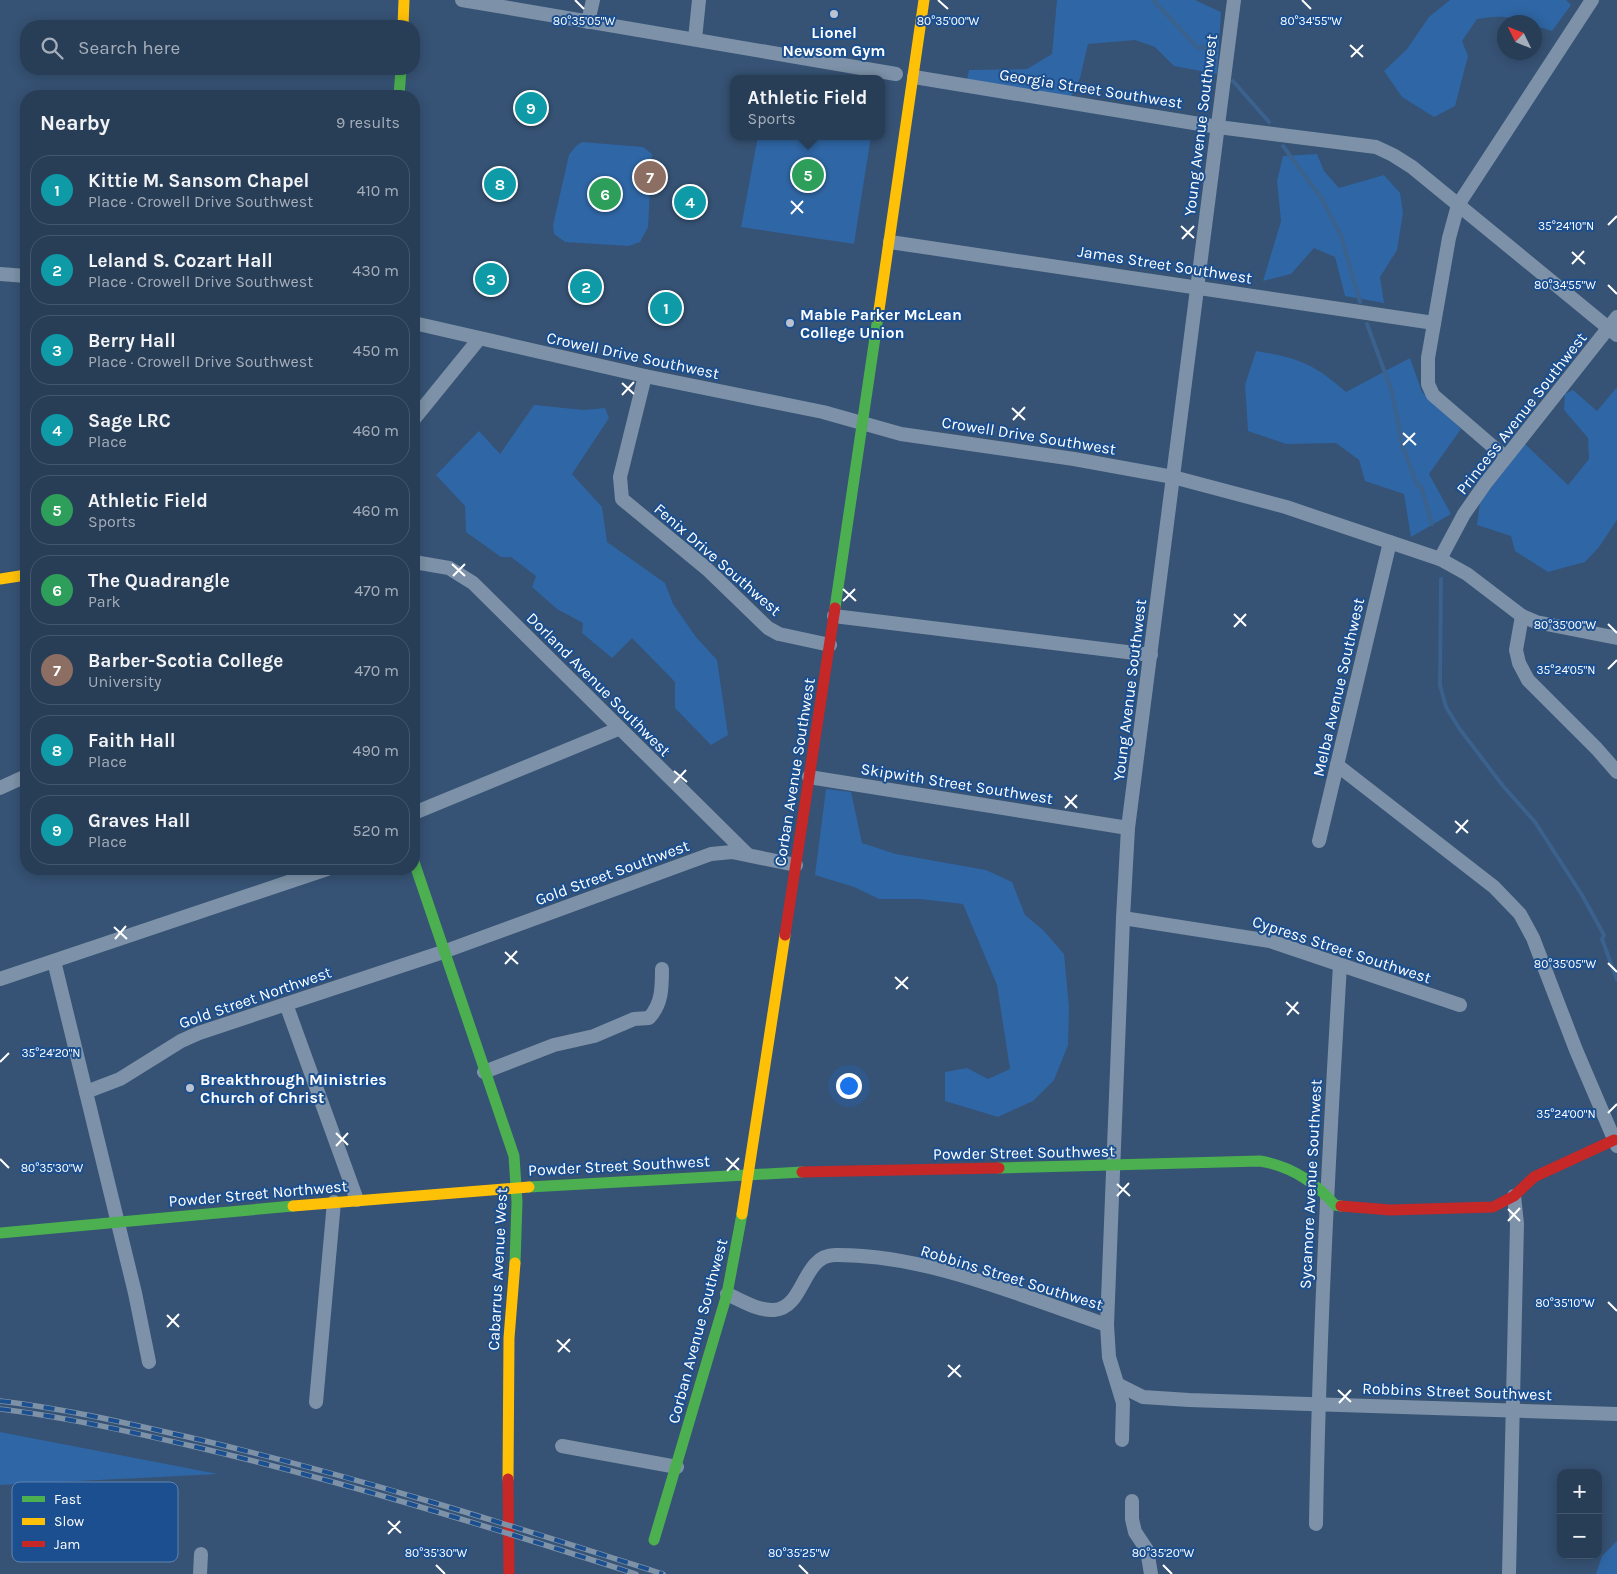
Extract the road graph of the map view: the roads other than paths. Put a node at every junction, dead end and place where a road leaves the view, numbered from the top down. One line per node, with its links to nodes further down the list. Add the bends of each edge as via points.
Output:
1 (404, 0): 8 (street)
2 (462, 0): 9 (street)
3 (593, 0): 9 (street)
4 (699, 0): 10 (street)
5 (924, 0): 13 (street, Corban Avenue Southwest)
6 (1232, 0): 15 (street, Young Avenue Southwest)
7 (1592, 0): 16 (street)
8 (403, 20)
9 (588, 22): 10 (street)
10 (695, 40): 11 (street)
11 (896, 74)
12 (401, 75): 14 (street)
13 (914, 77): 15 (street, Georgia Street Southwest); 17 (street, Corban Avenue Southwest)
14 (399, 90)
15 (1218, 127): 16 (street, Georgia Street Southwest, via 1376,147 1412,167); 20 (street, Young Avenue Southwest)
16 (1458, 205): 21 (street); 23 (street, Georgia Street Southwest)
17 (890, 242): 20 (street, James Street Southwest); 27 (street, Corban Avenue Southwest)
18 (0, 274): 19 (street)
19 (20, 276)
20 (1197, 286): 21 (street, James Street Southwest); 29 (street, Young Avenue Southwest)
21 (1434, 323): 28 (street, via 1427,370 1433,395)
22 (420, 324): 24 (street, Crowell Drive Southwest)
23 (1614, 327): 28 (street, Princess Avenue Southwest)
24 (479, 339): 25 (street, Crowell Drive Southwest); 26 (street)
25 (645, 376): 27 (street, Crowell Drive Southwest); 38 (street, Fenix Drive Southwest, via 622,468 622,499 707,568 768,628 779,634)
26 (420, 412)
27 (863, 422): 29 (street, Crowell Drive Southwest, via 900,434 1074,458); 35 (street, Corban Avenue Southwest)
28 (1505, 457): 31 (street, Princess Avenue Southwest, via 1464,514)
29 (1173, 477): 30 (street, Crowell Drive Southwest, via 1286,507); 39 (street, Young Avenue Southwest)
30 (1390, 542): 31 (street, Crowell Drive Southwest); 41 (street, Melba Avenue Southwest)
31 (1440, 559): 36 (street, Crowell Drive Southwest, via 1467,574)
32 (420, 563): 40 (street, Dorland Avenue Southwest, via 449,568 474,583)
33 (20, 576): 34 (street)
34 (0, 579)
35 (834, 616): 38 (street, Corban Avenue Southwest); 39 (street)
36 (1522, 616): 37 (street, Crowell Drive Southwest, via 1536,622); 42 (street, via 1516,650 1528,680)
37 (1615, 636)
38 (830, 645): 43 (street, Corban Avenue Southwest)
39 (1151, 655): 47 (street, Young Avenue Southwest)
40 (618, 729): 46 (street); 49 (street, Dorland Avenue Southwest)
41 (1337, 765): 48 (street, Melba Avenue Southwest); 63 (street, via 1494,887 1520,914 1533,938)
42 (1617, 772)
43 (809, 777): 47 (street, Skipwith Street Southwest); 50 (street, Corban Avenue Southwest)
44 (20, 779): 45 (street)
45 (0, 788)
46 (420, 811)
47 (1128, 828): 53 (street, Young Avenue Southwest)
48 (1319, 841)
49 (746, 854): 50 (street, Gold Street Southwest); 54 (street, Gold Street Southwest, via 711,854)
50 (796, 865): 65 (street, Corban Avenue Southwest)
51 (309, 875): 55 (street)
52 (418, 875): 54 (street, Cabarrus Avenue West)
53 (1122, 918): 56 (street, Cypress Street Southwest, via 1270,941); 64 (street, Young Avenue Southwest)
54 (443, 952): 59 (street, Gold Street Northwest); 61 (street, Cabarrus Avenue West)
55 (54, 961): 58 (street); 62 (street)
56 (1340, 965): 60 (street, Cypress Street Southwest); 68 (street, Sycamore Avenue Southwest)
57 (662, 969): 61 (street, via 662,991 657,1009 649,1018 554,1046)
58 (0, 979)
59 (286, 1004): 62 (street, Gold Street Northwest, via 181,1041 120,1079); 69 (street)
60 (1460, 1005)
61 (484, 1072): 66 (street, Cabarrus Avenue West, via 514,1156)
62 (86, 1092): 71 (street)
63 (1616, 1143): 67 (street, Powder Street Southwest, via 1534,1177)
64 (1112, 1166): 65 (street, Powder Street Southwest); 68 (street, Powder Street Southwest, via 1260,1161 1279,1164 1318,1186); 74 (street, Young Avenue Southwest)
65 (749, 1174): 66 (street, Powder Street Southwest); 73 (street, Corban Avenue Southwest)
66 (518, 1186): 69 (street, Powder Street Northwest); 89 (street, Cabarrus Avenue West, via 509,1339)
67 (1514, 1196): 68 (street, Powder Street Southwest, via 1493,1208 1390,1210 1335,1205); 79 (street, via 1517,1224)
68 (1326, 1197): 78 (street, Sycamore Avenue Southwest)
69 (357, 1200): 70 (street, Powder Street Northwest)
70 (334, 1202): 71 (street, Powder Street Northwest); 77 (street)
71 (117, 1222): 72 (street, Powder Street Northwest); 75 (street)
72 (0, 1233)
73 (727, 1294): 74 (street, Robbins Street Southwest, via 758,1308 784,1308 818,1262 827,1255 850,1255 893,1259 949,1272); 83 (street, Corban Avenue Southwest)
74 (1107, 1325): 76 (street, Young Avenue Southwest, via 1109,1357)
75 (149, 1362)
76 (1119, 1385): 78 (street, Robbins Street Southwest, via 1143,1397); 81 (street, Young Avenue Southwest, via 1123,1403)
77 (316, 1402)
78 (1318, 1404): 79 (street, Robbins Street Southwest); 85 (street, Sycamore Avenue Southwest)
79 (1514, 1411): 80 (street, Robbins Street Southwest); 91 (street)
80 (1617, 1414)
81 (1122, 1440)
82 (562, 1446): 83 (street)
83 (677, 1467): 86 (street, Corban Avenue Southwest)
84 (1132, 1500): 90 (street, via 1135,1532 1147,1550)
85 (1316, 1524)
86 (654, 1540)
87 (201, 1554): 88 (street)
88 (200, 1574)
89 (509, 1574)
90 (1151, 1574)
91 (1509, 1574)

